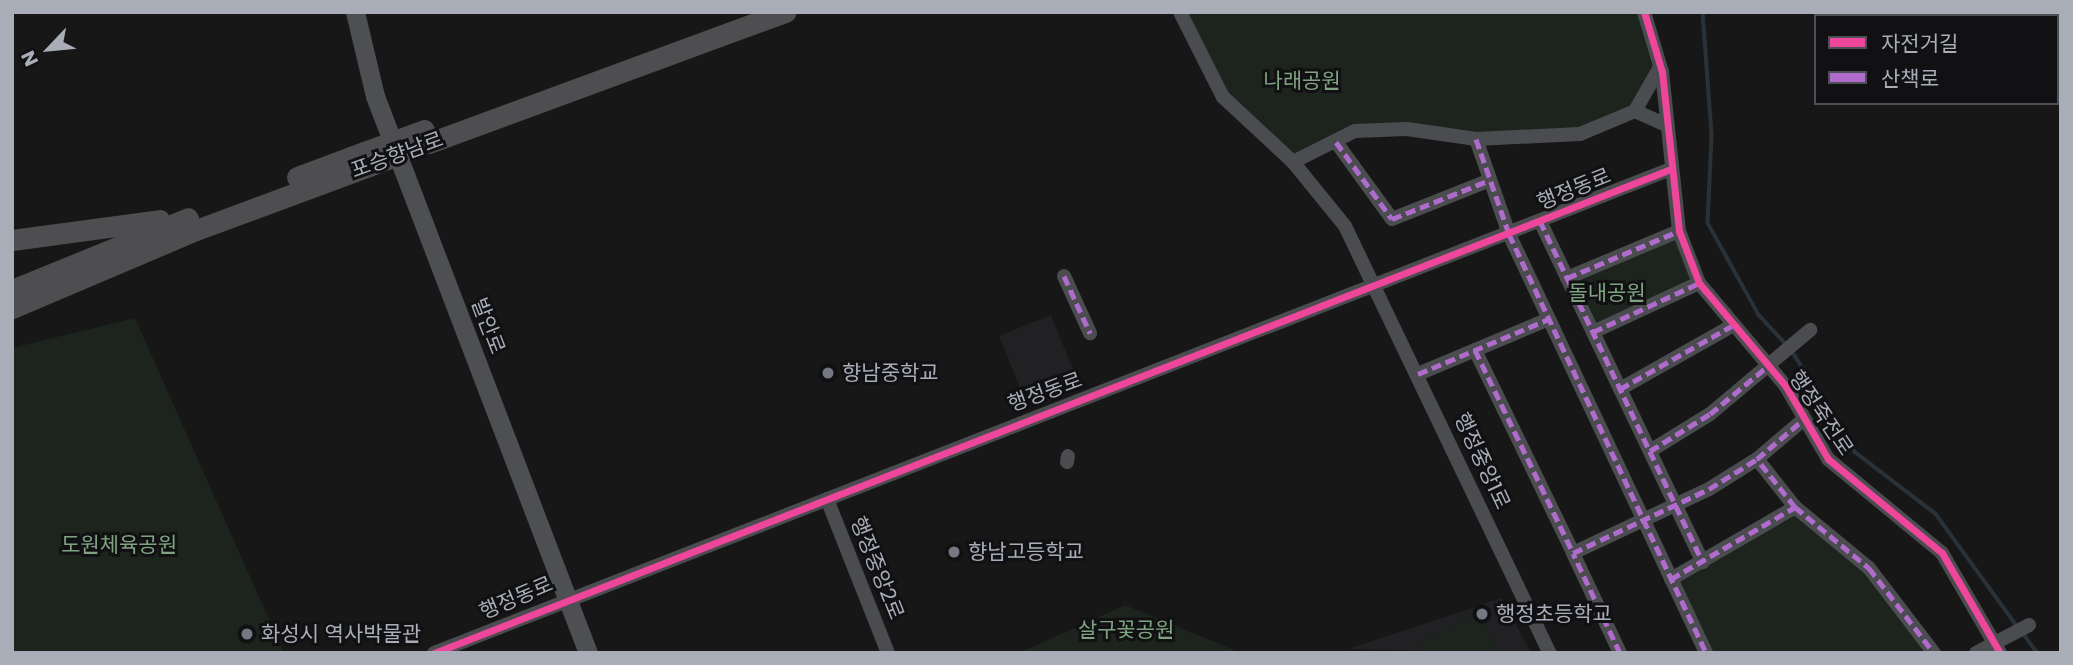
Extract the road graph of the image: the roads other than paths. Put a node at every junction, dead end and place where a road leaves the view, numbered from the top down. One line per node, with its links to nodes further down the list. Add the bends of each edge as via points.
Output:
1 (355, 12): 48 (main road, 발안로, via 375,96)
2 (746, 12): 9 (highway, 포승향남로)
3 (786, 12): 9 (highway, 포승향남로)
4 (1180, 12): 13 (street, 행정중앙1로, via 1223,97)
5 (1644, 12): 6 (street, 행정죽전로)
6 (1660, 66): 7 (street); 8 (street, 행정죽전로)
7 (1635, 111): 8 (street); 10 (street, via 1580,134)
8 (1667, 125): 14 (street, 행정죽전로)
9 (426, 137): 12 (highway, 포승향남로, bridge)
10 (1476, 139): 11 (street, via 1380,129 1355,131); 15 (street)
11 (1336, 142): 13 (street); 15 (street, via 1392,219)
12 (366, 159): 16 (highway, 포승향남로); 26 (highway, 포승향남로)
13 (1293, 162): 24 (street, 행정중앙1로, via 1345,226)
14 (1671, 169): 17 (street, 행정동로); 18 (street, 행정죽전로)
15 (1490, 180): 19 (street)
16 (200, 213): 20 (highway); 25 (highway, 포승향남로)
17 (1540, 221): 19 (street, 행정동로); 22 (street)
18 (1679, 232): 22 (street); 23 (street, 행정죽전로)
19 (1509, 234): 24 (street, 행정동로); 29 (street)
20 (12, 240)
21 (1063, 276): 33 (street)
22 (1567, 278): 32 (street)
23 (1699, 283): 30 (street, 행정죽전로); 32 (street)
24 (1377, 286): 36 (street, 행정중앙1로); 41 (street, 행정동로)
25 (12, 290)
26 (35, 298): 27 (highway, 포승향남로); 28 (highway)
27 (12, 308)
28 (12, 315)
29 (1549, 319): 34 (street); 44 (street)
30 (1732, 326): 35 (street, 행정죽전로); 37 (street)
31 (1810, 330): 35 (street)
32 (1593, 332): 37 (street)
33 (1090, 333)
34 (1475, 350): 36 (street); 45 (street)
35 (1768, 366): 38 (street, 행정죽전로); 39 (street, via 1710,414)
36 (1419, 374): 54 (street, 행정중앙1로)
37 (1620, 389): 39 (street)
38 (1804, 419): 40 (street); 50 (street, 행정죽전로, via 1844,476 1942,553 1968,590)
39 (1650, 451): 42 (street)
40 (1757, 458): 42 (street); 43 (street)
41 (827, 499): 48 (street, 행정동로); 53 (street, 행정중앙2로)
42 (1676, 505): 44 (street); 46 (street)
43 (1795, 507): 46 (street); 57 (street, via 1877,576)
44 (1644, 521): 45 (street); 47 (street)
45 (1573, 553): 55 (street)
46 (1703, 562): 47 (street)
47 (1671, 579): 56 (street)
48 (566, 596): 51 (street, 행정동로); 52 (main road, 발안로)
49 (2024, 628): 50 (street)
50 (1996, 648): 58 (street)
51 (434, 653)
52 (588, 653)
53 (888, 653)
54 (1550, 653)
55 (1620, 653)
56 (1706, 653)
57 (1934, 653)
58 (1976, 653)

